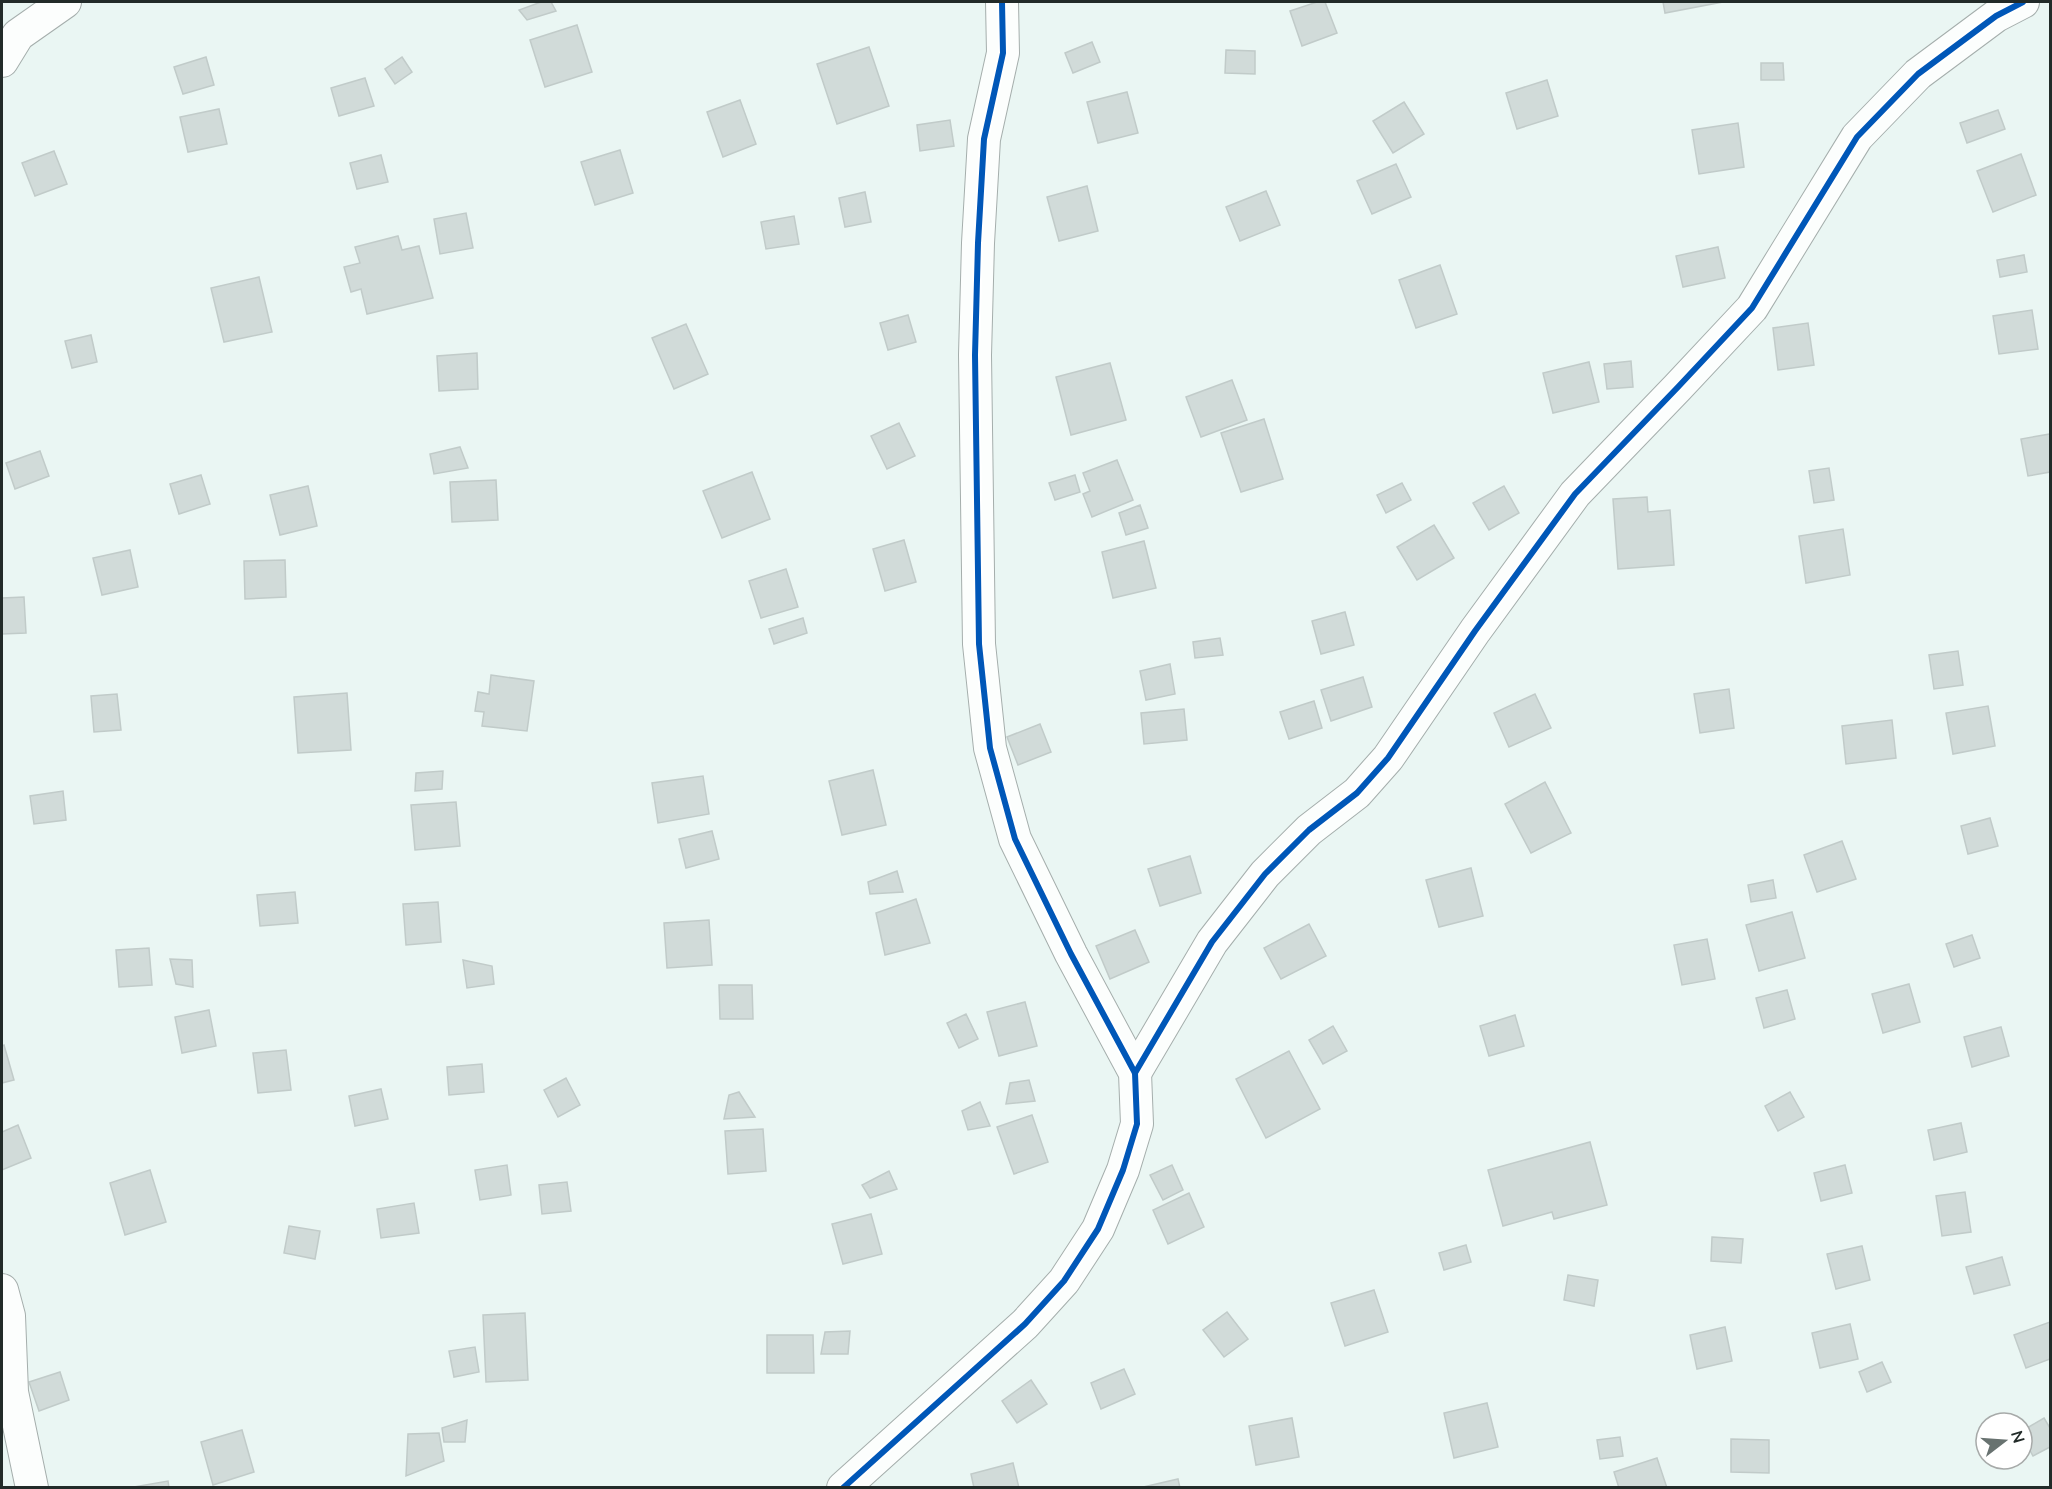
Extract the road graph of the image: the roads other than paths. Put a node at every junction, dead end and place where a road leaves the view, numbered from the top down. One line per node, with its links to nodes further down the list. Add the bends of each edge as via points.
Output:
1 (65, 2): 4 (street, via 18,35)
2 (1002, 2): 5 (street, via 1004,53 983,150 975,356 979,644 990,748 1015,839)
3 (2023, 2): 5 (street, via 1996,16 1918,74 1857,137 1752,308 1575,494 1474,631 1388,758 1357,793 1309,830 1265,874 1212,942)
4 (2, 61)
5 (1135, 1073): 9 (street, via 1137,1124 1123,1170 1098,1229 1064,1281 1025,1324)
6 (2, 1290): 7 (street, via 9,1316)
7 (7, 1393): 8 (street)
8 (32, 1488)
9 (843, 1488)

